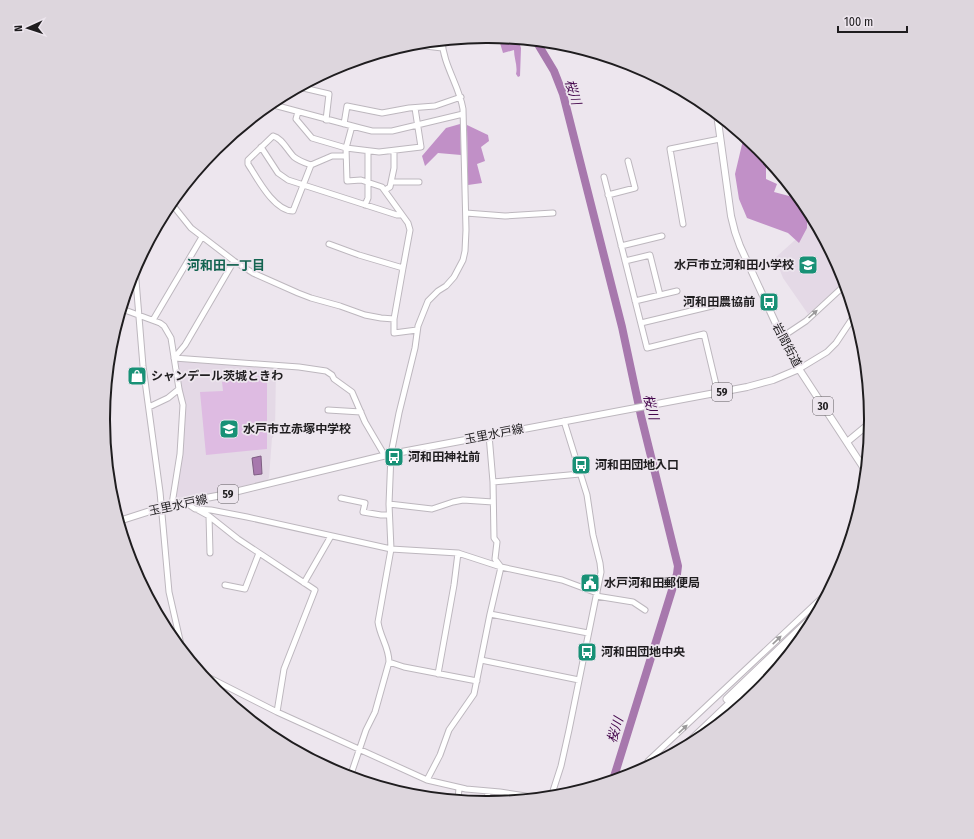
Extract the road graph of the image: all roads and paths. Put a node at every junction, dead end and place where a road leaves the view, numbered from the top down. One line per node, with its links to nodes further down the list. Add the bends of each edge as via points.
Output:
1 (433, 47): 2 (street)
2 (442, 48): 4 (street)
3 (308, 88): 9 (street, via 329,94)
4 (461, 97): 6 (street, via 435,106); 8 (street)
5 (278, 106): 7 (street)
6 (415, 108): 11 (street, via 382,113 347,106); 12 (street)
7 (298, 112): 9 (street); 16 (street, via 296,119 312,138)
8 (463, 114): 12 (street); 31 (street)
9 (326, 120): 11 (street)
10 (718, 123): 14 (main road, 岩間街道 / 30)
11 (344, 124): 13 (street)
12 (417, 124): 13 (street, via 392,131); 17 (street, via 421,147)
13 (352, 126): 16 (street)
14 (720, 139): 34 (street, via 670,149); 55 (main road, 岩間街道 / 30, via 735,232)
15 (261, 147): 21 (street, via 273,136 277,137 292,156); 26 (street, via 278,173); 26 (street, via 248,160 248,164 269,197 288,211 293,211)
16 (346, 148): 18 (street); 19 (street)
17 (394, 151): 18 (street); 23 (street)
18 (368, 152): 25 (street)
19 (346, 156): 21 (street, via 332,156); 25 (street, via 347,181 361,180)
20 (628, 161): 28 (street, via 635,188)
21 (311, 165): 26 (street)
22 (604, 177): 28 (street)
23 (392, 182): 24 (street); 27 (street)
24 (419, 182)
25 (369, 183): 27 (street); 29 (street)
26 (304, 186): 29 (street)
27 (385, 190): 33 (street)
28 (608, 195): 38 (street)
29 (365, 205): 33 (street)
30 (175, 208): 36 (street)
31 (466, 213): 32 (street, via 505,216); 54 (street, via 463,260 450,282 428,301)
32 (553, 213)
33 (402, 215): 41 (street, via 410,230)
34 (683, 224)
35 (662, 236): 38 (street)
36 (202, 237): 39 (street); 51 (street)
37 (329, 244): 41 (street)
38 (621, 246): 40 (street)
39 (234, 261): 50 (street, via 253,273 298,293 365,314); 56 (street, via 185,345)
40 (625, 261): 45 (street, via 650,255); 46 (street)
41 (403, 268): 50 (street)
42 (136, 283): 49 (street)
43 (841, 289): 55 (street, one-way to 43, via 806,321)
44 (676, 291): 45 (street)
45 (660, 295): 46 (street)
46 (635, 301): 53 (street)
47 (712, 306): 53 (street)
48 (126, 311): 49 (street)
49 (138, 316): 51 (street); 60 (street)
50 (394, 319): 54 (street, via 394,333)
51 (153, 320): 56 (street, via 164,326 171,338)
52 (851, 321): 57 (street, via 830,349)
53 (641, 323): 59 (street, via 647,348 704,334)
54 (417, 330): 67 (street, via 415,348)
55 (782, 337): 57 (main road, 岩間街道 / 30)
56 (174, 358): 58 (street); 62 (street, via 326,371 352,392)
57 (799, 369): 59 (main road, 玉里水戸線 / 59, via 759,384); 66 (main road, 岩間街道 / 30)
58 (179, 389): 60 (street, via 168,398); 74 (street, via 183,406 182,427)
59 (718, 393): 63 (main road, 玉里水戸線 / 59)
60 (149, 407): 76 (street)
61 (328, 410): 62 (street)
62 (361, 412): 67 (street)
63 (564, 421): 65 (main road, 玉里水戸線 / 59); 69 (street)
64 (864, 428): 66 (main road)
65 (489, 435): 67 (main road, 玉里水戸線 / 59); 70 (street)
66 (847, 442): 68 (main road, 岩間街道 / 30)
67 (388, 455): 72 (main road, 玉里水戸線 / 59); 75 (street)
68 (861, 462)
69 (580, 474): 70 (street); 89 (street, via 600,563)
70 (493, 482): 73 (street)
71 (341, 498): 78 (street, via 364,503 363,512)
72 (185, 502): 74 (main road, 玉里水戸線 / 59); 77 (street)
73 (493, 502): 75 (street, via 463,500 432,509); 86 (street, via 494,538 497,542 494,559)
74 (172, 504): 76 (main road, 玉里水戸線 / 59)
75 (389, 504): 78 (street)
76 (162, 506): 80 (main road, 玉里水戸線 / 59); 95 (street, via 170,592)
77 (195, 508): 79 (street); 81 (street)
78 (389, 515): 82 (street)
79 (209, 516): 83 (street); 84 (street)
80 (124, 519)
81 (331, 536): 82 (street); 87 (street)
82 (391, 549): 85 (street); 97 (street, via 378,622)
83 (210, 553)
84 (259, 553): 87 (street); 88 (street, via 245,590)
85 (458, 553): 86 (street); 99 (street)
86 (501, 567): 89 (street, via 562,580); 92 (street)
87 (304, 583): 104 (street, via 315,590 284,669)
88 (225, 585)
89 (597, 594): 91 (street, via 633,602); 94 (street)
90 (815, 604): 107 (street, one-way to 90)
91 (645, 610)
92 (490, 614): 94 (street); 96 (street)
93 (799, 630): 105 (highway, via 731,695)
94 (588, 633): 100 (street)
95 (179, 637)
96 (481, 660): 100 (street); 102 (street)
97 (389, 662): 99 (street); 106 (street, via 375,712)
98 (773, 664): 103 (highway)
99 (438, 674): 102 (street)
100 (579, 680): 111 (street, via 561,766)
101 (217, 681): 104 (street)
102 (477, 681): 109 (street, via 474,694 448,730 440,755)
103 (734, 704)
104 (277, 712): 106 (street)
105 (718, 716)
106 (359, 750): 108 (street); 109 (street)
107 (651, 758)
108 (352, 771)
109 (427, 780): 110 (street)
110 (459, 788): 112 (street); 113 (street)
111 (553, 790)
112 (488, 791): 114 (street); 115 (street)
113 (458, 795)
114 (515, 795)
115 (488, 796)

